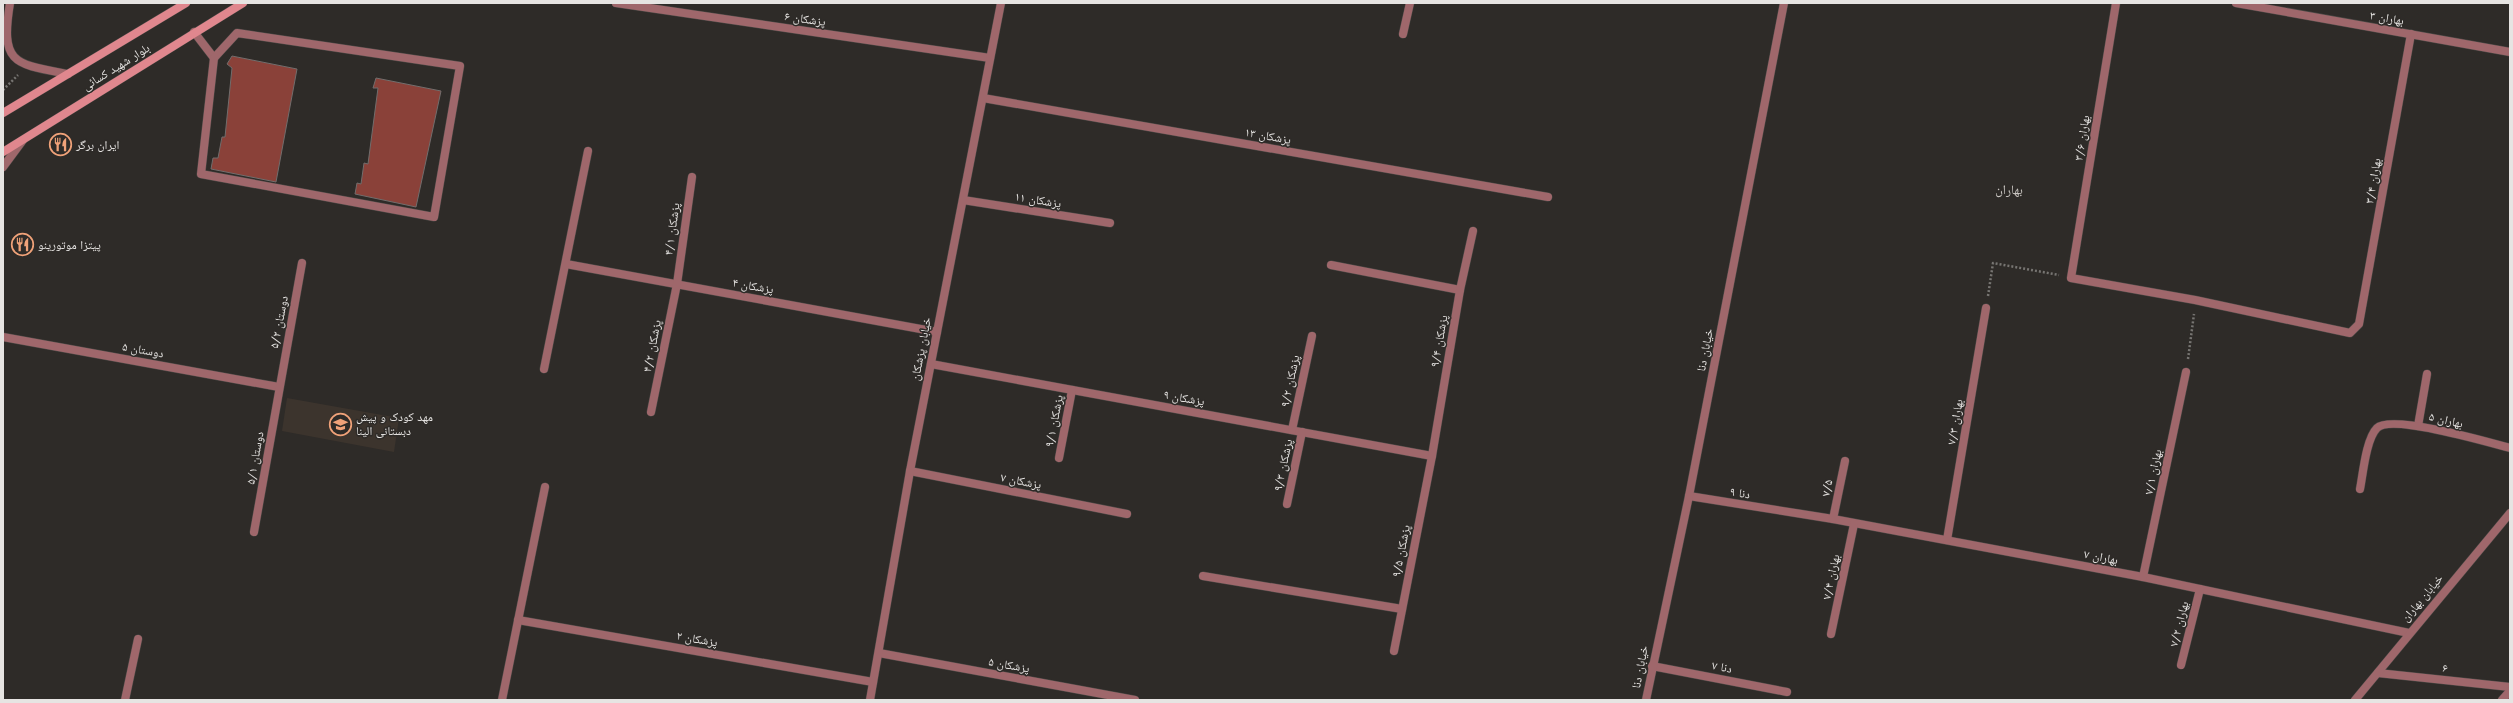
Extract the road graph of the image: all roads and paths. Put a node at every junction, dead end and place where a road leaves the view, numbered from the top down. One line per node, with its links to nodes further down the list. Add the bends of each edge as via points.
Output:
1 (10, 3): 16 (street, via 5,32 8,50)
2 (186, 3): 17 (main road, بلوار شهید کسائی)
3 (243, 3): 10 (main road, بلوار شهید کسائی)
4 (616, 3): 15 (street, ۶ پزشکان)
5 (1001, 3): 15 (street, خیابان پزشکان)
6 (1410, 3): 11 (street)
7 (1784, 3): 58 (street, خیابان دنا)
8 (2116, 3): 33 (street, ۳/۶ بهاران)
9 (2236, 3): 12 (street, ۳ بهاران)
10 (194, 32): 14 (street); 21 (main road, بلوار شهید کسائی)
11 (1403, 34)
12 (2411, 34): 13 (street, ۳ بهاران); 36 (street, ۳/۴ بهاران, via 2356,330 2350,333)
13 (2510, 52)
14 (214, 58): 14 (street, via 201,174 434,217 460,66 237,33)
15 (990, 58): 19 (street, خیابان پزشکان)
16 (27, 66): 17 (street); 18 (path)
17 (68, 74): 20 (main road, بلوار شهید کسائی)
18 (3, 90)
19 (983, 98): 26 (street, ۱۳ پزشکان); 27 (street, خیابان پزشکان)
20 (3, 113)
21 (23, 140): 23 (main road, بلوار شهید کسائی); 24 (street)
22 (588, 151): 31 (street)
23 (3, 152)
24 (3, 167)
25 (692, 177): 34 (street, ۴/۱ پزشکان)
26 (1548, 197)
27 (963, 200): 28 (street, ۱۱ پزشکان); 38 (street, خیابان پزشکان)
28 (1110, 223)
29 (1473, 231): 35 (street, ۹/۴ پزشکان)
30 (302, 263): 45 (street, ۵/۲ دوستان)
31 (566, 264): 34 (street, ۴ پزشکان); 42 (street)
32 (1331, 265): 35 (street)
33 (2071, 278): 36 (street); 37 (path, via 1992,263)
34 (677, 284): 38 (street, ۴ پزشکان); 47 (street, ۴/۲ پزشکان)
35 (1460, 290): 52 (street, ۹/۴ پزشکان)
36 (2196, 300): 43 (path)
37 (1986, 308): 66 (street, ۷/۳ بهاران)
38 (936, 332): 41 (street, خیابان پزشکان)
39 (1312, 336): 49 (street, ۹/۲ پزشکان)
40 (3, 337): 45 (street, ۵ دوستان)
41 (931, 364): 46 (street, ۹ پزشکان); 55 (street, خیابان پزشکان)
42 (544, 369)
43 (2186, 372): 68 (street, ۷/۱ بهاران)
44 (2427, 374): 48 (street)
45 (279, 387): 65 (street, ۵/۱ دوستان)
46 (1072, 390): 49 (street, ۹ پزشکان); 53 (street, ۹/۱ پزشکان)
47 (651, 412)
48 (2418, 426): 51 (street, ۵ بهاران); 57 (street, ۵ بهاران, via 2387,423 2377,428 2370,438)
49 (1292, 430): 50 (street, ۹ پزشکان)
50 (1302, 432): 52 (street, ۹ پزشکان); 59 (street, ۹/۳ پزشکان)
51 (2510, 448)
52 (1432, 456): 70 (street, ۹/۵ پزشکان)
53 (1059, 458)
54 (1845, 462): 63 (street, ۷/۵)
55 (910, 471): 62 (street, ۷ پزشکان); 76 (street, خیابان پزشکان)
56 (545, 487): 71 (street)
57 (2360, 489)
58 (1688, 496): 60 (street, ۹ دنا); 77 (street, خیابان دنا)
59 (1287, 504)
60 (1788, 513): 63 (street, ۷ بهاران)
61 (2510, 513): 72 (street, خیابان بهاران)
62 (1127, 514)
63 (1833, 520): 64 (street, ۷ بهاران)
64 (1854, 524): 66 (street, ۷ بهاران); 73 (street, ۷/۴ بهاران)
65 (254, 532)
66 (1947, 540): 68 (street, ۷ بهاران)
67 (1203, 576): 70 (street)
68 (2143, 577): 69 (street, ۷ بهاران)
69 (2200, 589): 72 (street, ۷ بهاران); 78 (street, ۷/۲ بهاران)
70 (1402, 609): 75 (street, ۹/۵ پزشکان)
71 (518, 620): 80 (street, ۲ پزشکان); 85 (street)
72 (2409, 633): 79 (street, خیابان بهاران)
73 (1831, 634)
74 (138, 639): 84 (street)
75 (1394, 651)
76 (879, 653): 80 (street, خیابان پزشکان); 87 (street, ۵ پزشکان)
77 (1652, 666): 83 (street, ۷ دنا); 88 (street, خیابان دنا)
78 (2181, 666)
79 (2378, 672): 81 (street, ۶); 89 (street, خیابان بهاران)
80 (873, 682): 86 (street, خیابان پزشکان)
81 (2510, 687)
82 (2510, 691): 90 (street)
83 (1787, 692)
84 (125, 700)
85 (502, 700)
86 (870, 700)
87 (1135, 700)
88 (1646, 700)
89 (2355, 700)
90 (2502, 700)

